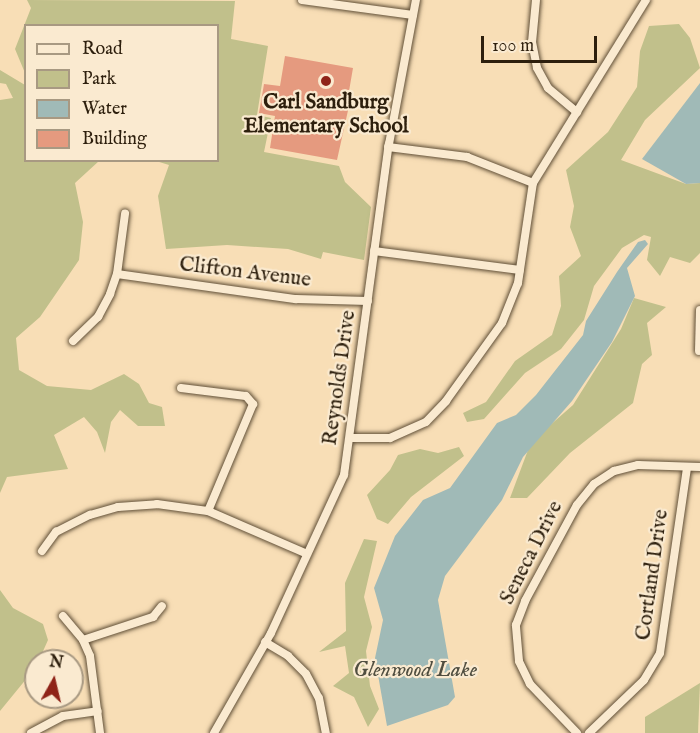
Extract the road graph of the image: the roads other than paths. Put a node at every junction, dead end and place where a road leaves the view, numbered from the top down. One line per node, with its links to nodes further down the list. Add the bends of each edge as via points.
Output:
1 (302, 0): 5 (street)
2 (416, 0): 5 (street, Reynolds Drive)
3 (536, 0): 6 (street, via 532,42 537,68 553,93)
4 (646, 0): 6 (street)
5 (413, 15): 7 (street, Reynolds Drive)
6 (577, 112): 8 (street)
7 (388, 147): 8 (street, via 467,157); 10 (street, Reynolds Drive)
8 (534, 183): 11 (street)
9 (125, 214): 12 (street)
10 (374, 251): 11 (street); 13 (street, Reynolds Drive)
11 (520, 270): 18 (street, via 509,310 436,414 402,435 376,440)
12 (117, 274): 13 (street, Clifton Avenue, via 296,299); 15 (street, via 98,317)
13 (368, 302): 18 (street, Reynolds Drive)
14 (700, 309): 16 (street)
15 (73, 341)
16 (699, 351)
17 (181, 388): 21 (street, via 246,396 254,404)
18 (350, 438): 23 (street, Reynolds Drive, via 344,475)
19 (687, 467): 20 (street, Seneca Drive); 33 (street, Seneca Drive, via 626,467 594,484 577,505 520,612 515,637 523,673); 34 (street, Cortland Drive, via 660,653 644,680)
20 (700, 467)
21 (208, 511): 22 (street, via 173,504 111,508 56,532); 23 (street)
22 (42, 551)
23 (305, 553): 27 (street, Reynolds Drive)
24 (162, 606): 26 (street, via 153,617)
25 (63, 616): 26 (street)
26 (84, 640): 28 (street)
27 (266, 642): 31 (street, Reynolds Drive); 32 (street, via 306,674 319,698)
28 (98, 711): 29 (street, via 63,716); 30 (street)
29 (31, 733)
30 (100, 733)
31 (214, 733)
32 (326, 733)
33 (577, 733)
34 (589, 733)

